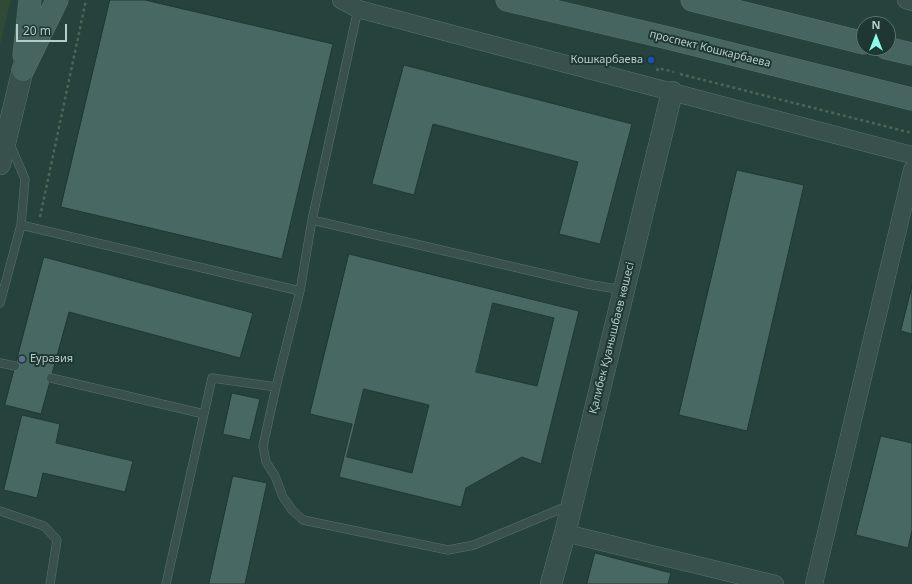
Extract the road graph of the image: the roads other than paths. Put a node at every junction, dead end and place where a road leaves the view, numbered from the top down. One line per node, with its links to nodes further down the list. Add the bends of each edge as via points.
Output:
1 (30, 0): 13 (main road)
2 (40, 0): 13 (street)
3 (56, 0): 13 (main road)
4 (341, 0): 9 (street)
5 (507, 0): 15 (main road, проспект Кошкарбаева)
6 (692, 0): 10 (main road)
7 (906, 0): 8 (street)
8 (912, 2)
9 (358, 9): 14 (street); 20 (lane)
10 (856, 40)
11 (896, 50): 12 (main road)
12 (912, 54)
13 (23, 70): 16 (street)
14 (672, 92): 17 (street); 22 (street, Қалибек Қуанышбаев көшесі)
15 (912, 99)
16 (7, 136): 18 (street); 21 (lane, via 25,180)
17 (912, 155)
18 (0, 164)
19 (912, 170): 37 (street)
20 (312, 220): 22 (lane, via 588,284); 23 (lane)
21 (21, 225): 23 (lane); 24 (lane)
22 (624, 290): 30 (street, Қалибек Қуанышбаев көшесі)
23 (300, 291): 28 (lane)
24 (0, 303)
25 (0, 363): 26 (lane)
26 (15, 366)
27 (51, 378): 29 (lane)
28 (276, 387): 29 (lane, via 212,378); 30 (lane, via 263,446 266,462 283,497 303,520 448,550 474,545)
29 (204, 414): 34 (lane)
30 (572, 505): 32 (street, Қалибек Қуанышбаев көшесі)
31 (0, 511): 33 (lane, via 44,526 57,540)
32 (565, 533): 35 (street, Қалибек Қуанышбаев көшесі); 36 (street)
33 (50, 584)
34 (166, 584)
35 (551, 584)
36 (775, 584)
37 (814, 584)

